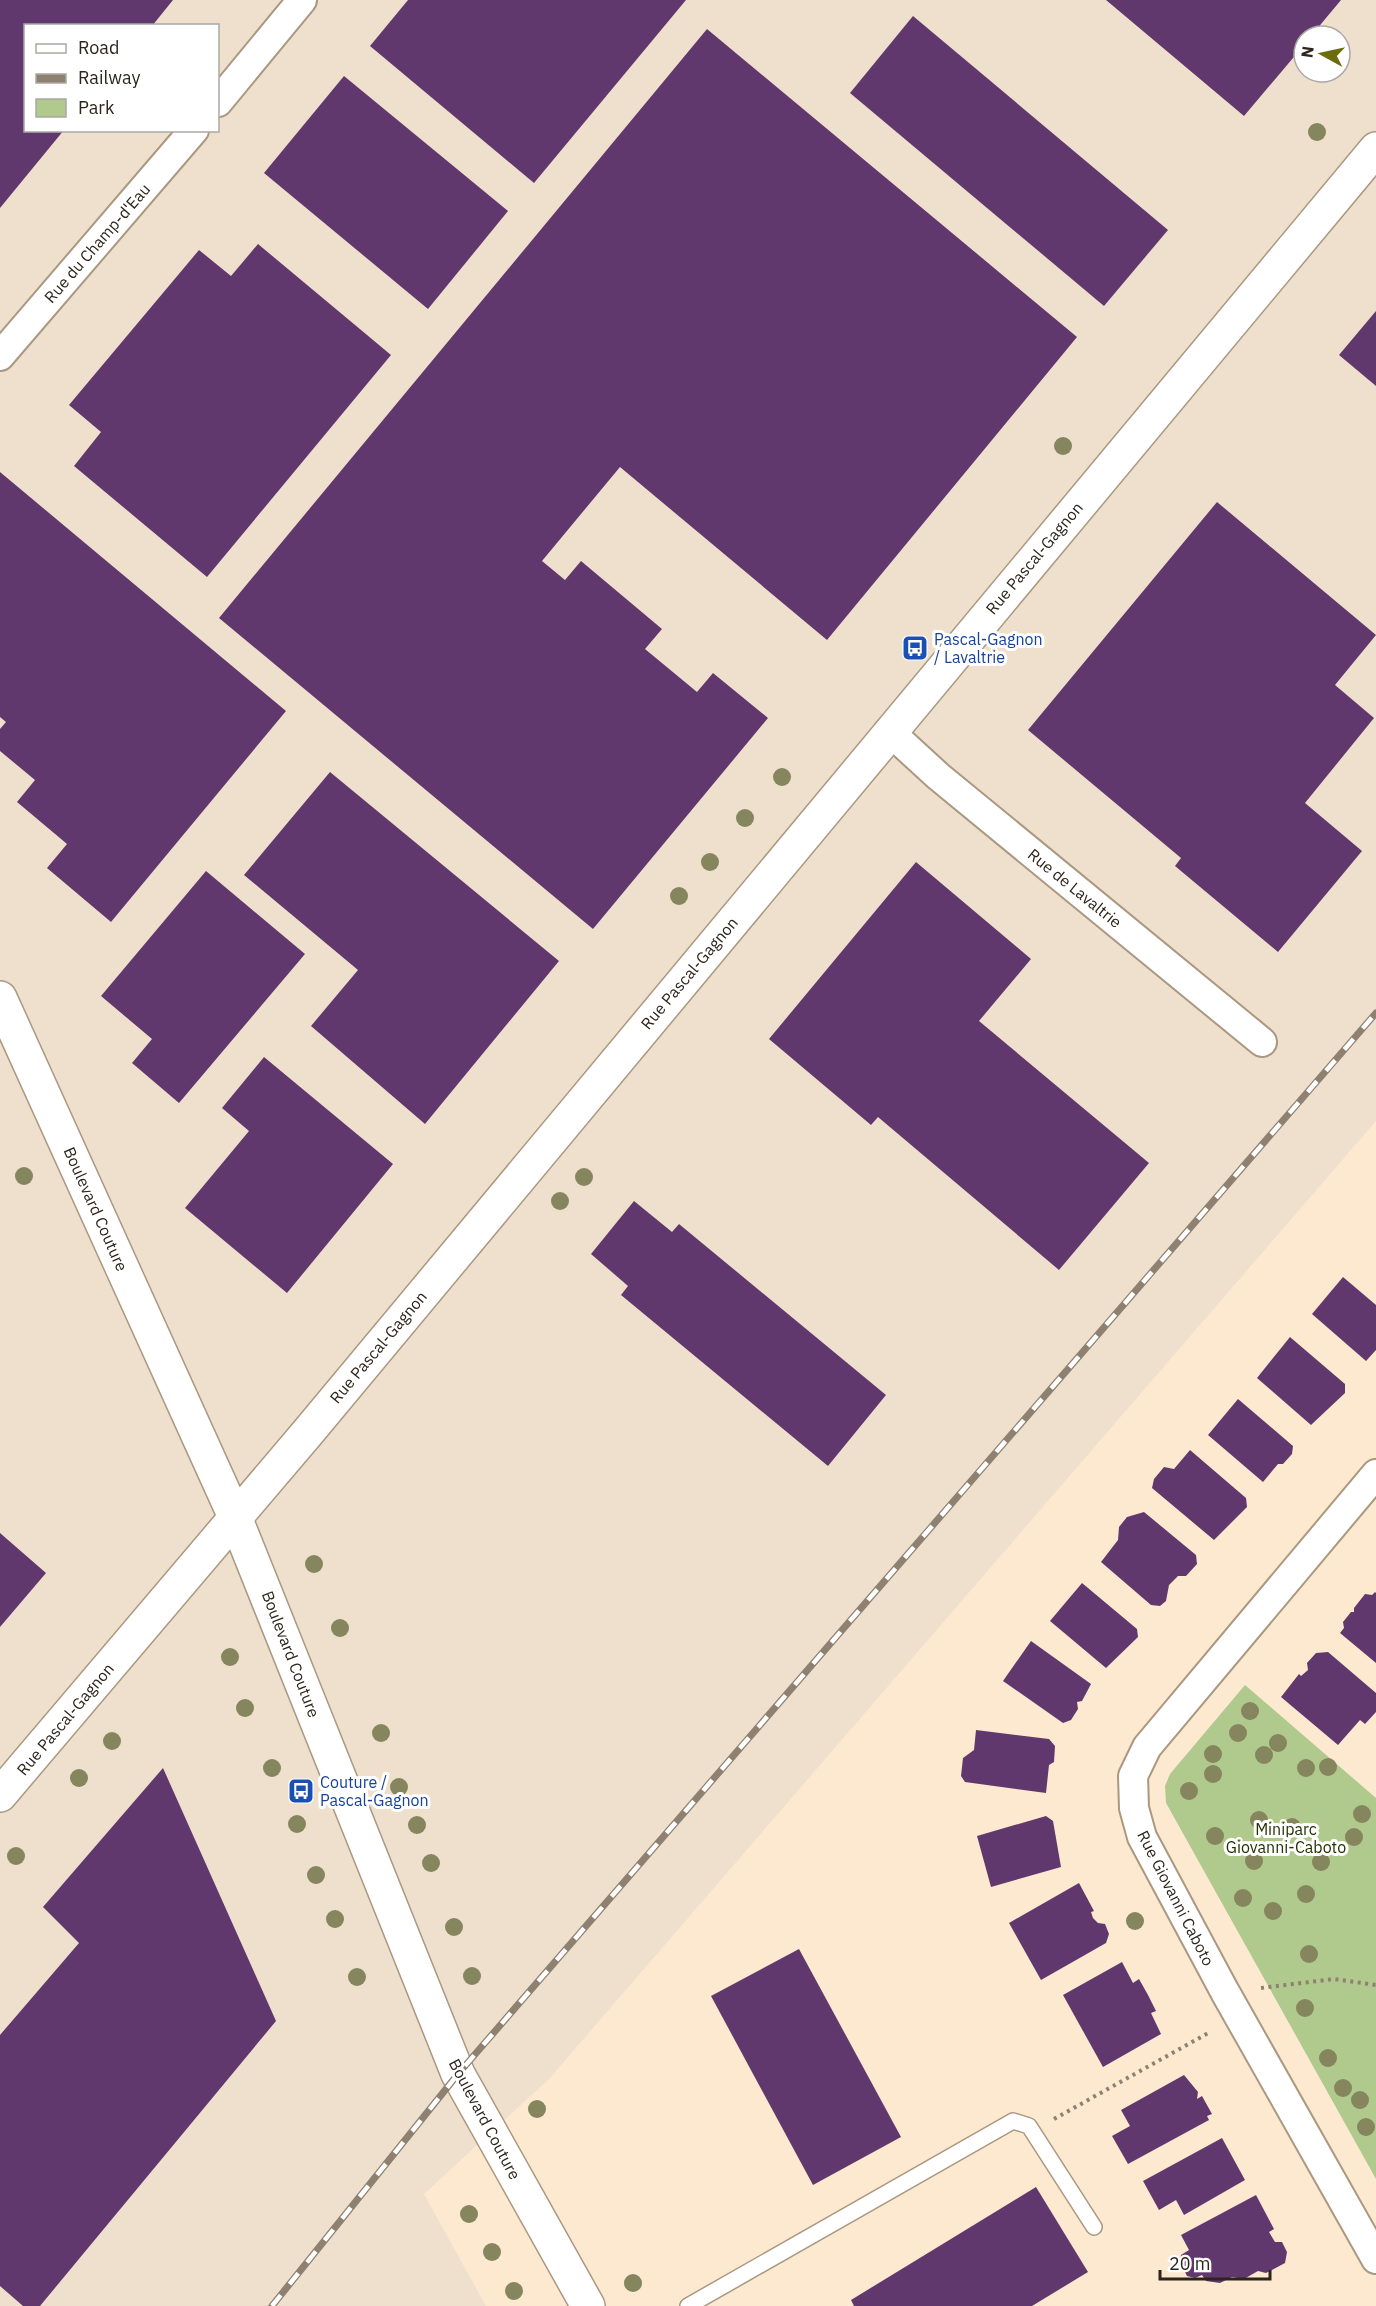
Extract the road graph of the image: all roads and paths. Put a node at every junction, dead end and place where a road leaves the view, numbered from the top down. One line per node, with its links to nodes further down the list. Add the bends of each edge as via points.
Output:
1 (302, 0): 2 (street)
2 (219, 101)
3 (192, 132): 5 (street, Rue du Champ-d'Eau)
4 (1376, 149): 6 (street, Rue Pascal-Gagnon)
5 (0, 356)
6 (889, 731): 8 (street, Rue de Lavaltrie, via 938,776); 10 (street, Rue Pascal-Gagnon)
7 (0, 998): 10 (street, Boulevard Couture)
8 (1262, 1042)
9 (1376, 1474): 13 (street, Rue Giovanni Caboto, via 1147,1747 1133,1776 1134,1808 1142,1837)
10 (235, 1517): 11 (street, Rue Pascal-Gagnon); 17 (street, Boulevard Couture, via 458,2074)
11 (0, 1795)
12 (1376, 1985): 13 (path, via 1334,1979)
13 (1232, 2004): 14 (path); 16 (street, Rue Giovanni Caboto)
14 (1032, 2131): 15 (lane); 18 (lane, via 1029,2126 1013,2121)
15 (1094, 2227)
16 (1376, 2259)
17 (588, 2306)
18 (688, 2306)

